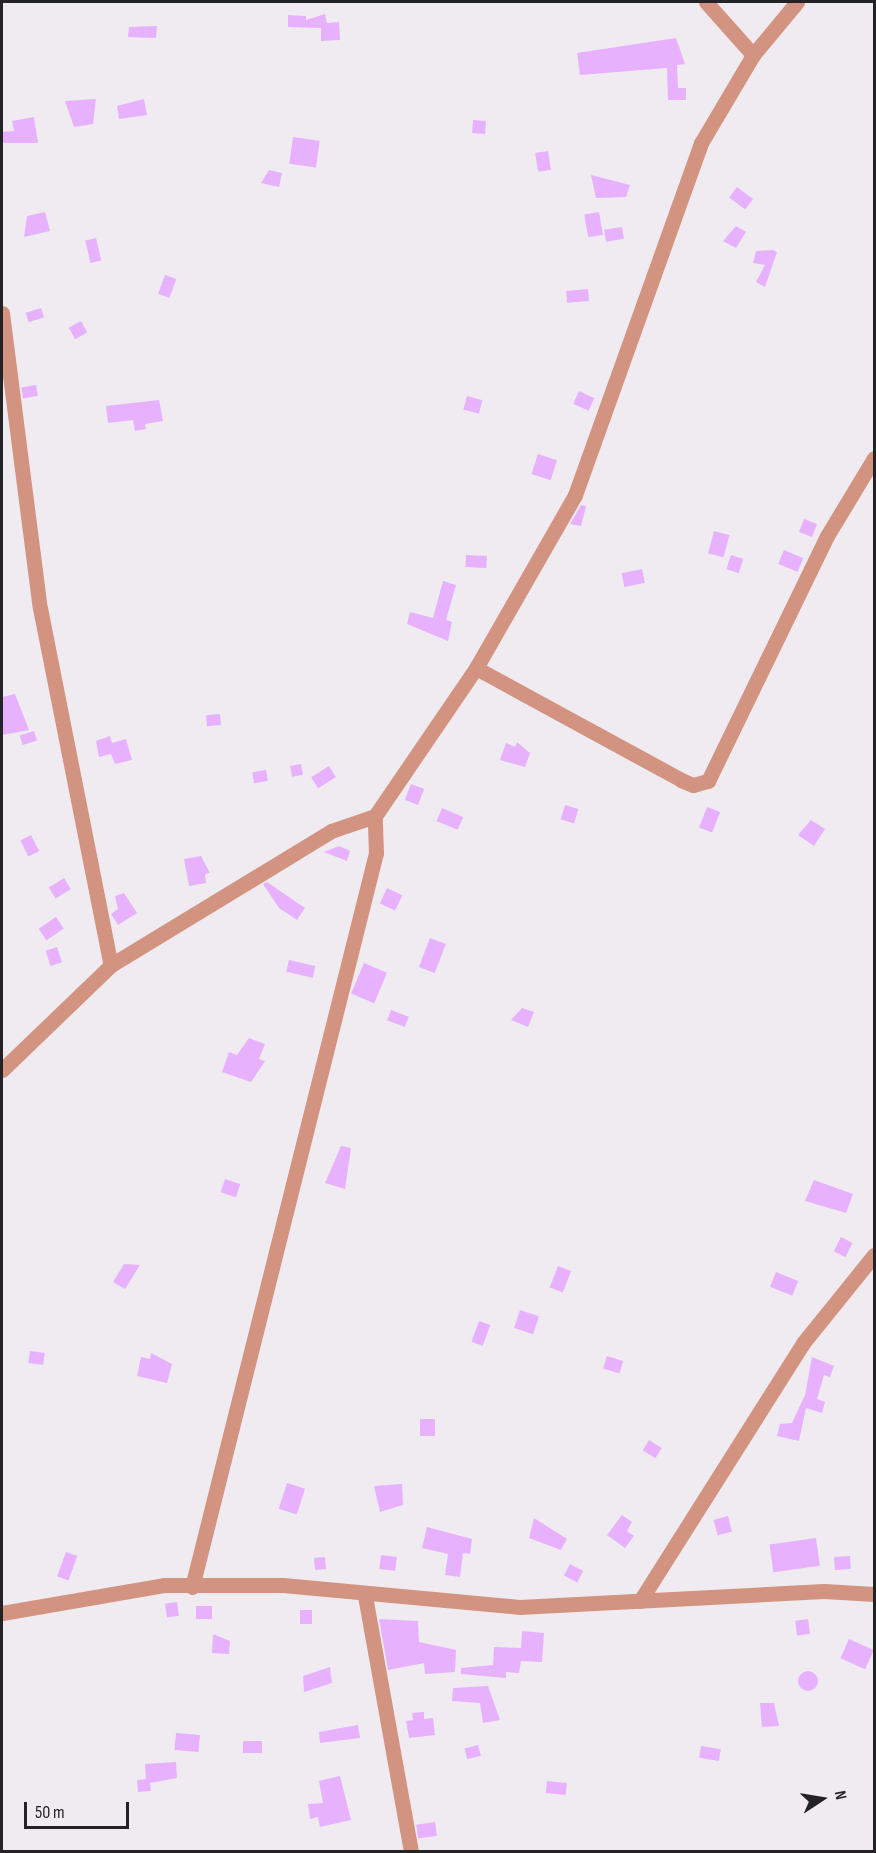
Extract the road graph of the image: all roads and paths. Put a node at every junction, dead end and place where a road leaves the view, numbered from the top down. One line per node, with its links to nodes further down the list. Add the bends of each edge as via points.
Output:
1 (706, 2): 3 (street)
2 (797, 2): 3 (street)
3 (753, 55): 6 (street, via 701,143 575,495)
4 (2, 313): 8 (street, via 40,608)
5 (874, 458): 6 (street, via 827,536 708,781 693,785)
6 (476, 668): 7 (street)
7 (375, 816): 8 (street, via 331,831); 11 (street, via 376,853)
8 (111, 965): 9 (street)
9 (2, 1070)
10 (874, 1255): 14 (street, via 803,1343)
11 (192, 1587): 13 (street, via 284,1585); 15 (street, via 164,1585)
12 (874, 1594): 14 (street, via 824,1590)
13 (365, 1596): 14 (street, via 519,1607); 16 (street)
14 (640, 1601)
15 (2, 1613)
16 (411, 1851)

